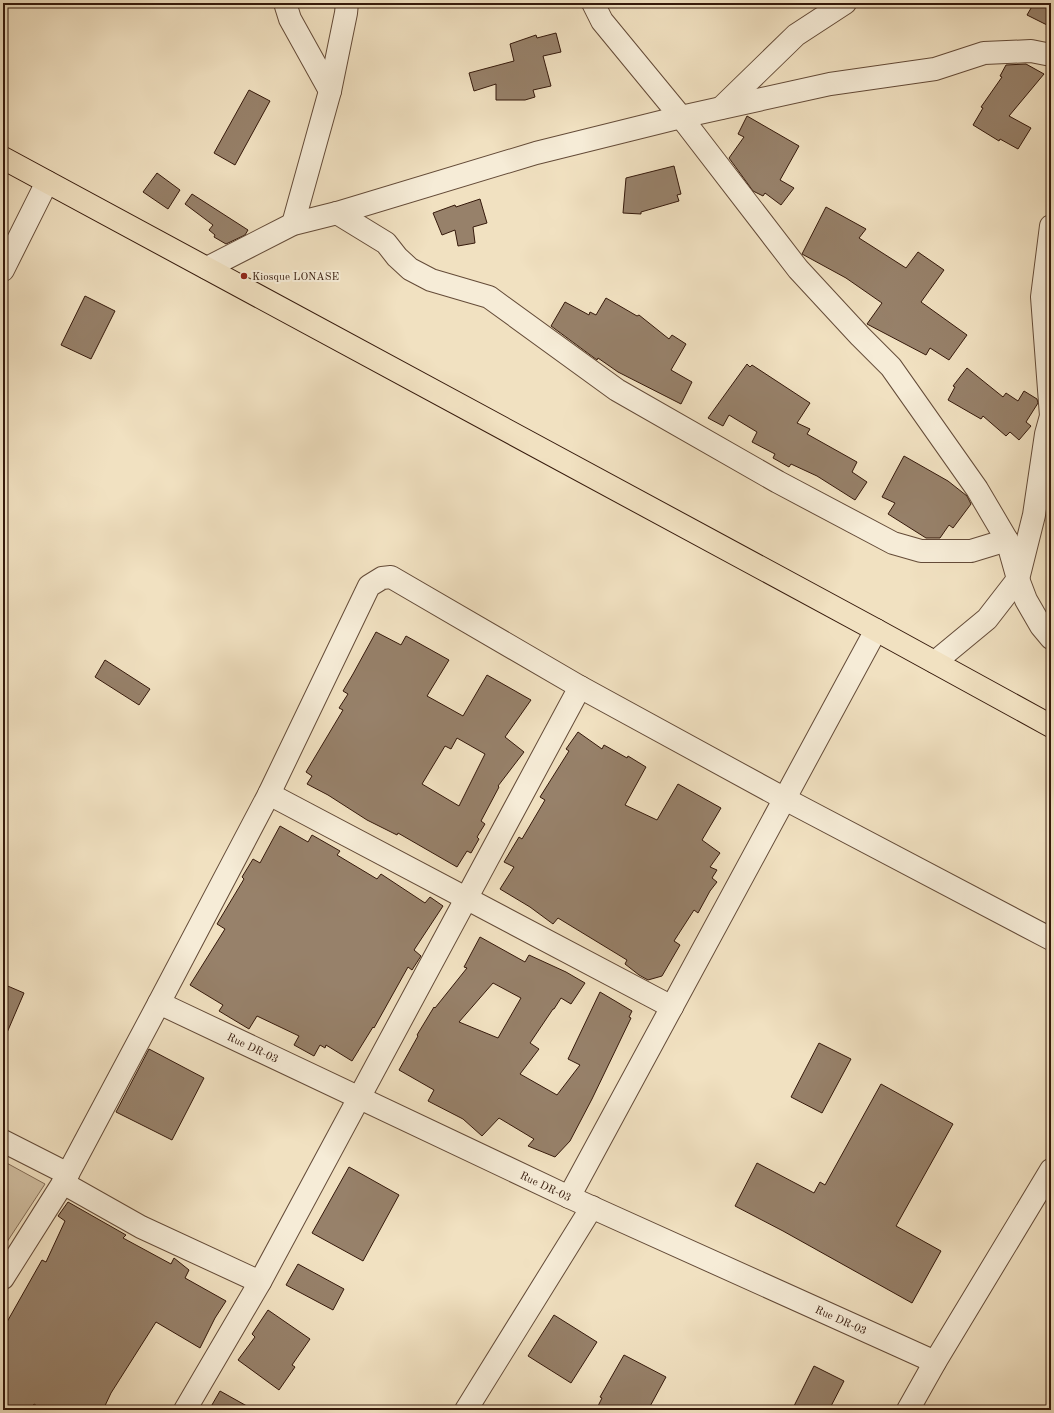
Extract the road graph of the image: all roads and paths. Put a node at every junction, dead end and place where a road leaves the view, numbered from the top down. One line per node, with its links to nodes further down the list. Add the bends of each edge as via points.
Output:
1 (285, 3): 6 (street, via 290,19)
2 (347, 3): 6 (street)
3 (593, 3): 8 (street, via 602,21)
4 (845, 3): 7 (street, via 796,35)
5 (1051, 55): 7 (street, via 1031,51 984,53 935,69 830,84)
6 (330, 91): 12 (street)
7 (720, 108): 8 (street)
8 (681, 117): 11 (street, via 536,153); 17 (street, via 798,269 892,367 977,489)
9 (3, 158): 10 (highway)
10 (47, 182): 14 (street); 15 (highway)
11 (337, 213): 12 (street); 17 (street, via 386,243 410,269 431,280 489,297 617,390 778,482 893,543 921,551 971,551)
12 (293, 224): 15 (street)
13 (1051, 226): 18 (street, via 1042,297 1051,416 1034,515)
14 (8, 246): 16 (street)
15 (207, 268): 19 (highway)
16 (3, 270)
17 (1007, 540): 18 (street)
18 (1018, 579): 20 (street, via 1026,600); 21 (street, via 987,619)
19 (876, 630): 21 (highway); 25 (street)
20 (1051, 638)
21 (935, 662): 23 (highway)
22 (580, 687): 24 (street, via 392,578 382,578 369,586); 25 (street); 26 (street)
23 (1051, 726)
24 (269, 794): 26 (street); 28 (street)
25 (784, 799): 27 (street); 29 (street)
26 (466, 898): 29 (street); 30 (street)
27 (1051, 939)
28 (159, 1003): 30 (street, Rue DR-03); 33 (street)
29 (672, 1007): 34 (street)
30 (360, 1098): 34 (street, Rue DR-03); 37 (street)
31 (3, 1140): 33 (street)
32 (1051, 1170): 38 (street)
33 (65, 1179): 36 (street); 37 (street, via 141,1227)
34 (569, 1197): 35 (street, Rue DR-03)
35 (592, 1207): 38 (street, Rue DR-03); 40 (street)
36 (3, 1278)
37 (260, 1282): 39 (street)
38 (935, 1362): 41 (street)
39 (184, 1410)
40 (466, 1410)
41 (908, 1410)

